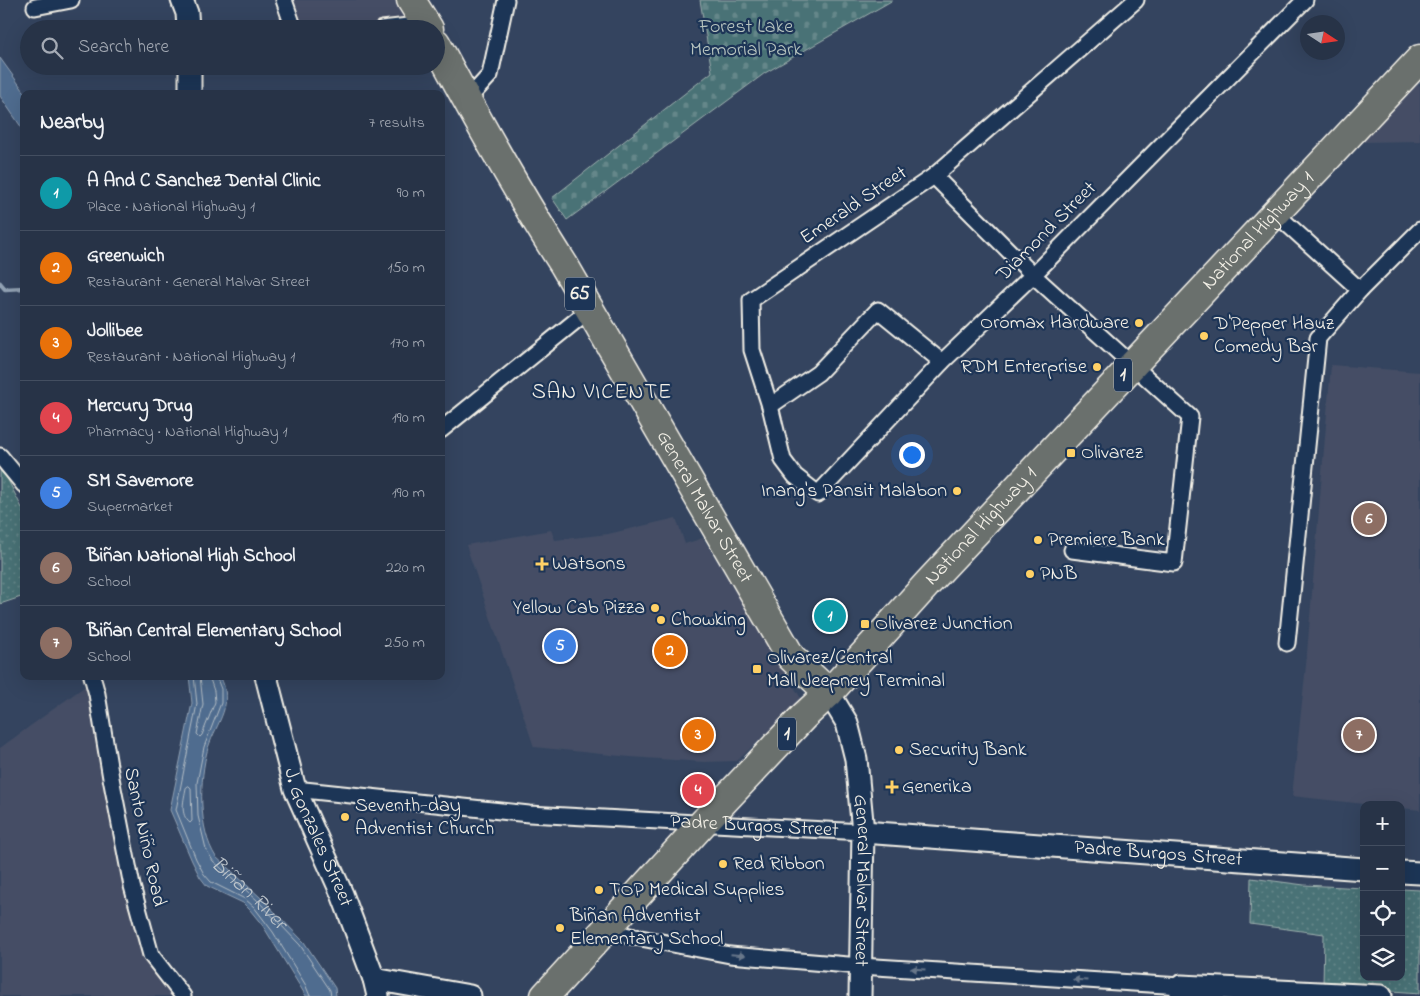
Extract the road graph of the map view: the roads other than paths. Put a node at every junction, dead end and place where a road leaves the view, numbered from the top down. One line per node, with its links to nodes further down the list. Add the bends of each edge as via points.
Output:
1 (71, 0): 7 (street)
2 (284, 0): 8 (street)
3 (411, 0): 9 (highway, General Malvar Street / 65)
4 (506, 0): 14 (street, via 490,75)
5 (1136, 0): 15 (street, Emerald Street)
6 (1305, 0): 18 (street, Diamond Street)
7 (35, 7)
8 (291, 20)
9 (423, 20)
10 (1420, 59): 16 (highway, National Highway 1 / 1)
11 (445, 60): 14 (highway, General Malvar Street / 65)
12 (190, 75): 13 (street)
13 (190, 90)
14 (467, 100): 20 (highway, General Malvar Street / 65)
15 (934, 176): 18 (street); 23 (street, Emerald Street, via 751,300 752,350)
16 (1275, 213): 19 (street); 22 (highway, National Highway 1 / 1)
17 (1420, 230): 19 (street)
18 (1033, 275): 21 (street, Diamond Street); 22 (street)
19 (1360, 290): 29 (street, via 1318,338)
20 (589, 310): 24 (street); 32 (highway, General Malvar Street / 65, via 791,658)
21 (942, 362): 23 (street, via 878,310 818,374); 27 (street, Diamond Street)
22 (1133, 365): 28 (street, via 1190,417 1174,563); 32 (highway, National Highway 1 / 1)
23 (770, 406): 27 (street, Emerald Street, via 783,460 795,476)
24 (445, 427)
25 (0, 456): 26 (street)
26 (20, 480)
27 (818, 494)
28 (1072, 550)
29 (1288, 643)
30 (93, 680): 43 (street, Santo Niño Road, via 134,895 151,955)
31 (267, 680): 33 (street, J. Gonzales Street)
32 (829, 693): 34 (highway, National Highway 1 / 1); 35 (street, General Malvar Street, via 847,723 856,759)
33 (295, 789): 34 (street, Padre Burgos Street, via 529,814); 41 (street, J. Gonzales Street, via 342,894)
34 (704, 822): 35 (street, Padre Burgos Street); 39 (highway, National Highway 1 / 1)
35 (863, 832): 36 (street, Padre Burgos Street); 40 (street, General Malvar Street)
36 (1360, 869)
37 (1405, 872): 38 (street)
38 (1420, 873)
39 (604, 931): 40 (street, one-way to 40, via 730,955); 45 (highway, National Highway 1 / 1)
40 (860, 966): 42 (street, one-way to 40); 46 (street, General Malvar Street)
41 (376, 987): 44 (street)
42 (1181, 991): 47 (street)
43 (182, 996)
44 (470, 996)
45 (545, 996)
46 (860, 996)
47 (1382, 996)

